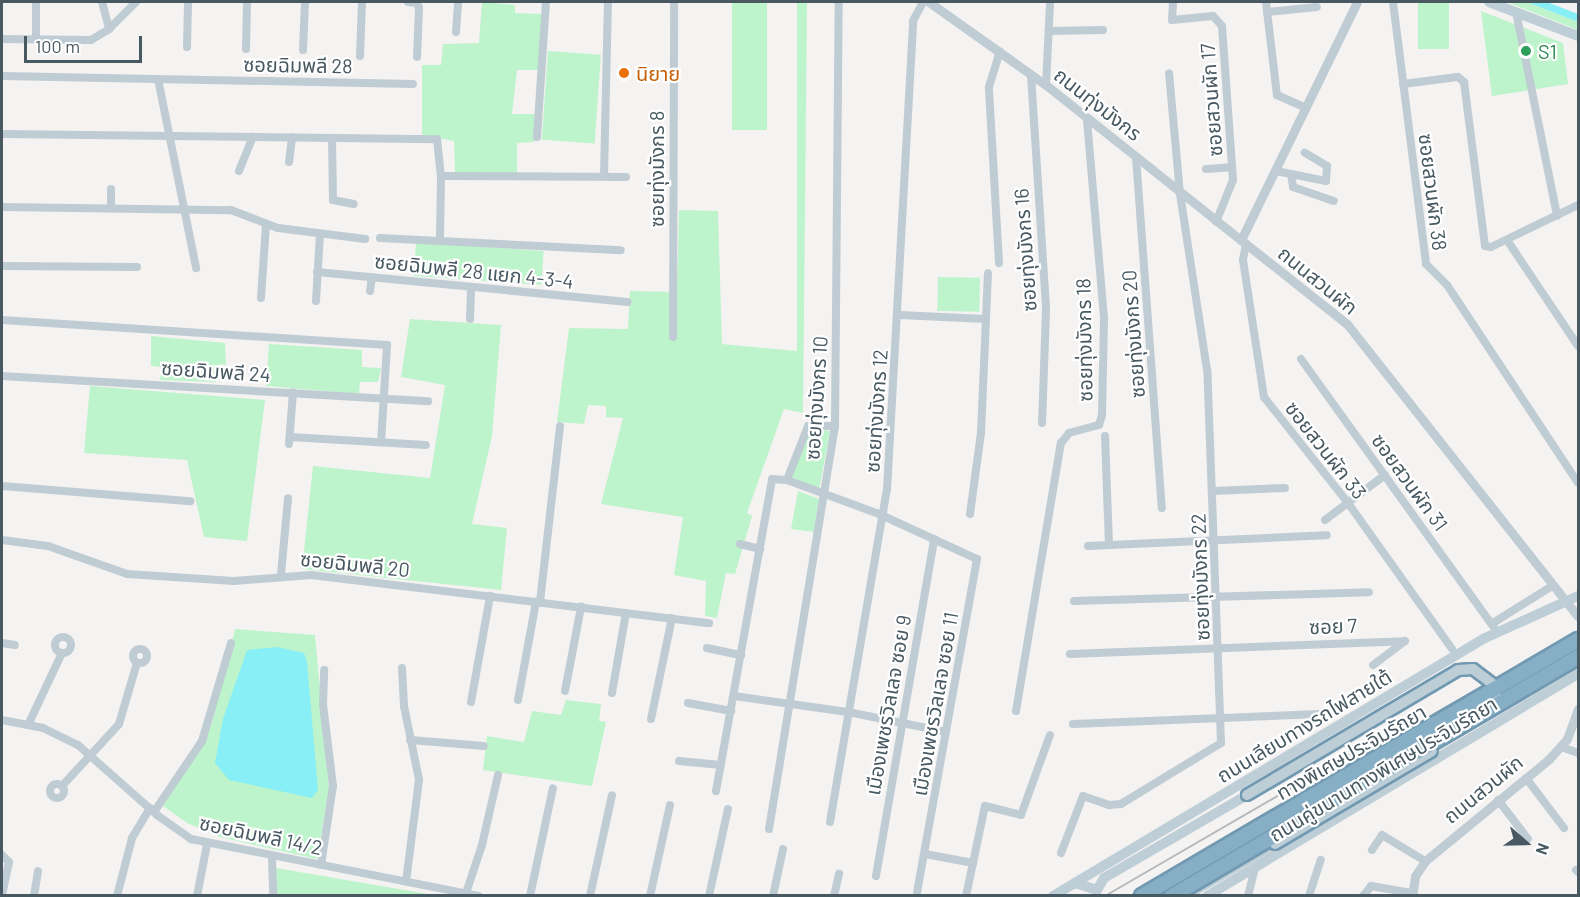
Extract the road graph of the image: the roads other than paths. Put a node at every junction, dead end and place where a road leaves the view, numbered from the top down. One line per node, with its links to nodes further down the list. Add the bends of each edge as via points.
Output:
1 (36, 2): 31 (street)
2 (102, 2): 25 (street)
3 (136, 2): 25 (street)
4 (188, 2): 32 (street)
5 (247, 2): 33 (street)
6 (305, 2): 34 (street)
7 (362, 2): 36 (street)
8 (408, 2): 37 (street, via 417,3 419,8)
9 (458, 2): 28 (street)
10 (546, 2): 51 (street)
11 (608, 2): 62 (street)
12 (674, 2): 98 (street, ซอยทุ่งมังกร 8)
13 (839, 2): 107 (street, ซอยทุ่งมังกร 10)
14 (923, 2): 94 (street, ซอยทุ่งมังกร 12, via 914,21)
15 (929, 2): 35 (street, ถนนทุ่งมังกร)
16 (1050, 2): 27 (street)
17 (1173, 2): 56 (street, ซอยสวนผัก 17, via 1172,20 1213,16 1220,22)
18 (1266, 2): 23 (street)
19 (1357, 2): 45 (street)
20 (1393, 2): 43 (street, ซอยสวนผัก 38)
21 (1489, 2): 24 (main road)
22 (1317, 8): 23 (street)
23 (1268, 12): 45 (street, via 1277,95)
24 (1516, 12): 29 (main road); 72 (street)
25 (109, 29): 31 (street, via 81,42)
26 (1103, 30): 27 (street)
27 (1049, 31): 44 (street)
28 (456, 32)
29 (1578, 36)
30 (2, 39): 31 (street)
31 (36, 40)
32 (187, 47)
33 (246, 50)
34 (303, 50)
35 (1000, 52): 39 (street, ถนนทุ่งมังกร); 82 (street, via 989,87)
36 (360, 56)
37 (417, 57)
38 (1169, 73): 65 (street, ซอยทุ่งมังกร 22)
39 (1031, 75): 44 (street, ถนนทุ่งมังกร); 105 (street, ซอยทุ่งมังกร 16, via 1046,310)
40 (2, 76): 41 (street, ซอยฉิมพลี 28)
41 (158, 79): 42 (street, ซอยฉิมพลี 28); 48 (street)
42 (413, 84)
43 (1403, 84): 79 (street, via 1458,77 1464,82 1482,242 1491,248); 113 (street, ซอยสวนผัก 38, via 1426,264 1447,285)
44 (1046, 85): 46 (street, ถนนทุ่งมังกร)
45 (1306, 108): 59 (street)
46 (1087, 118): 54 (street, ถนนทุ่งมังกร); 173 (street, ซอยทุ่งมังกร 18, via 1104,318 1102,415 1099,425 1069,433 1061,443)
47 (2, 134): 48 (street)
48 (170, 136): 49 (street); 71 (street)
49 (253, 137): 50 (street); 58 (street)
50 (292, 137): 52 (street); 55 (street)
51 (537, 137)
52 (332, 138): 61 (street, via 437,139); 67 (street, via 333,200)
53 (1305, 153): 60 (street, via 1328,166 1328,180)
54 (1136, 157): 65 (street, ถนนทุ่งมังกร); 121 (street, ซอยทุ่งมังกร 20)
55 (289, 162)
56 (1232, 167): 57 (street); 73 (street, ซอยสวนผัก 17, via 1232,187)
57 (1206, 169)
58 (239, 171)
59 (1276, 171): 60 (street); 80 (street)
60 (1291, 174): 66 (street, via 1293,187)
61 (441, 176): 62 (street); 77 (street)
62 (604, 176): 63 (street)
63 (626, 177)
64 (111, 189): 69 (street)
65 (1180, 194): 73 (street, ถนนทุ่งมังกร); 116 (street, ซอยทุ่งมังกร 22, via 1207,370)
66 (1334, 201)
67 (354, 204)
68 (2, 207): 69 (street)
69 (111, 208): 71 (street)
70 (1578, 208): 72 (street)
71 (185, 209): 74 (street, via 231,210); 85 (street)
72 (1557, 216): 79 (street)
73 (1216, 222): 80 (street, ถนนทุ่งมังกร)
74 (267, 224): 75 (street); 91 (street)
75 (320, 234): 78 (street); 86 (street)
76 (380, 238): 77 (street)
77 (440, 238): 81 (street)
78 (365, 239)
79 (1507, 240): 99 (street)
80 (1243, 242): 120 (street, ซอยสวนผัก 33, via 1262,392); 134 (street, ถนนสวนผัก, via 1347,324)
81 (621, 250)
82 (999, 263)
83 (2, 266): 84 (street)
84 (137, 267)
85 (196, 268)
86 (317, 272): 88 (street, ซอยฉิมพลี 28 แยก 4-3-4); 92 (street)
87 (988, 273): 96 (street)
88 (372, 277): 89 (street, ซอยฉิมพลี 28 แยก 4-3-4); 90 (street)
89 (471, 287): 93 (street, ซอยฉิมพลี 28 แยก 4-3-4); 95 (street)
90 (370, 291)
91 (261, 298)
92 (316, 301)
93 (628, 302)
94 (899, 315): 96 (street); 123 (street, ซอยทุ่งมังกร 12)
95 (470, 319)
96 (986, 319): 122 (street, via 981,433)
97 (2, 320): 103 (street, via 387,345)
98 (673, 337)
99 (1578, 346)
100 (1301, 359): 111 (street, ซอยสวนผัก 31)
101 (2, 376): 102 (street, ซอยฉิมพลี 24)
102 (293, 392): 103 (street, ซอยฉิมพลี 24); 109 (street, via 290,441)
103 (382, 399): 104 (street, ซอยฉิมพลี 24); 109 (street)
104 (428, 401)
105 (1042, 423)
106 (560, 426): 140 (street)
107 (835, 426): 112 (street, via 808,426); 117 (street, ซอยทุ่งมังกร 10)
108 (1105, 436): 130 (street)
109 (381, 442): 110 (street)
110 (426, 445)
111 (1385, 475): 120 (street); 147 (street, ซอยสวนผัก 31)
112 (786, 480): 117 (street); 132 (street, via 772,479)
113 (1578, 483)
114 (2, 486): 119 (street)
115 (1285, 488): 116 (street)
116 (1213, 491): 128 (street, ซอยทุ่งมังกร 22)
117 (823, 495): 123 (street); 170 (street, ซอยทุ่งมังกร 10)
118 (288, 498): 133 (street)
119 (190, 501)
120 (1348, 503): 124 (street); 154 (street, ซอยสวนผัก 33)
121 (1162, 508)
122 (969, 514)
123 (884, 516): 126 (street); 174 (street, ซอยทุ่งมังกร 12)
124 (1325, 520)
125 (1327, 535): 128 (street)
126 (934, 539): 180 (street, เมืองเพชรวิลเลจ ซอย 9); 182 (street, เมืองเพชรวิลเลจ ซอย 11, via 977,560)
127 (2, 540): 133 (street, ซอยฉิมพลี 20, via 48,546 127,574 234,581)
128 (1215, 540): 130 (street); 136 (street, ซอยทุ่งมังกร 22)
129 (740, 544): 132 (street)
130 (1109, 545): 131 (street)
131 (1088, 546)
132 (760, 549): 157 (street)
133 (281, 574): 137 (street, ซอยฉิมพลี 20)
134 (1552, 586): 141 (street, ถนนสวนผัก); 147 (street)
135 (1369, 592): 136 (street)
136 (1217, 595): 139 (street); 153 (street, ซอยทุ่งมังกร 22)
137 (490, 596): 140 (street, ซอยฉิมพลี 20); 168 (street)
138 (1578, 596): 141 (main road, ถนนเลียบทางรถไฟสายใต้)
139 (1074, 601)
140 (538, 602): 142 (street, ซอยฉิมพลี 20); 167 (street)
141 (1568, 602): 144 (street, ถนนสวนผัก); 147 (main road, ถนนเลียบทางรถไฟสายใต้)
142 (581, 607): 143 (street, ซอยฉิมพลี 20); 164 (street)
143 (626, 613): 145 (street, ซอยฉิมพลี 20); 165 (street)
144 (1578, 616)
145 (672, 618): 146 (street, ซอยฉิมพลี 20); 177 (street)
146 (709, 623)
147 (1495, 627): 221 (main road, ถนนเลียบทางรถไฟสายใต้)
148 (1578, 640): 239 (highway, ทางพิเศษประจิมรัถยา, bridge)
149 (2, 643): 151 (street)
150 (231, 643): 200 (street, via 202,741)
151 (15, 645)
152 (707, 648): 157 (street)
153 (1219, 648): 156 (street); 160 (street, ซอย 7, via 1405,641); 176 (street, ซอยทุ่งมังกร 22)
154 (1452, 649)
155 (62, 653): 179 (street)
156 (1070, 654)
157 (741, 655): 166 (street)
158 (1578, 657): 240 (highway, ทางพิเศษประจิมรัถยา, bridge)
159 (137, 663): 188 (street, via 119,724)
160 (1373, 665)
161 (402, 668): 184 (street)
162 (324, 670): 215 (street, via 323,705 333,786)
163 (1578, 674): 216 (main road, ถนนคู่ขนานทางพิเศษประจิมรัถยา)
164 (565, 691)
165 (612, 693)
166 (734, 696): 170 (street); 172 (street)
167 (518, 700)
168 (471, 702)
169 (688, 703): 172 (street)
170 (788, 704): 174 (street); 203 (street, ซอยทุ่งมังกร 10)
171 (1578, 709): 186 (street, ถนนสวนผัก)
172 (731, 711): 190 (street)
173 (1016, 711)
174 (848, 712): 180 (street); 201 (street, ซอยทุ่งมังกร 12)
175 (1321, 714): 176 (street)
176 (1222, 716): 181 (street); 208 (street, ซอยทุ่งมังกร 22, via 1220,746 1168,777 1121,804 1109,805 1083,796)
177 (651, 719)
178 (2, 720): 179 (street, ซอยฉิมพลี 14/2)
179 (29, 723): 188 (street, ซอยฉิมพลี 14/2, via 61,735)
180 (901, 723): 182 (street); 219 (street, เมืองเพชรวิลเลจ ซอย 9)
181 (1073, 724)
182 (946, 732): 209 (street, เมืองเพชรวิลเลจ ซอย 11)
183 (1050, 735): 214 (street, via 1021,815 985,806)
184 (410, 740): 185 (street); 220 (street, via 420,799)
185 (484, 746)
186 (1561, 747): 187 (street); 192 (street, ถนนสวนผัก)
187 (1578, 753)
188 (92, 755): 193 (street); 200 (street, ซอยฉิมพลี 14/2)
189 (679, 761): 190 (street)
190 (721, 765): 195 (street)
191 (498, 775): 223 (street, via 482,844)
192 (1526, 778): 197 (street, ถนนสวนผัก); 202 (street)
193 (62, 786)
194 (553, 788): 231 (street)
195 (716, 791)
196 (612, 795): 232 (street)
197 (1498, 800): 204 (street); 213 (street, ถนนสวนผัก)
198 (670, 805): 233 (street)
199 (728, 809): 234 (street)
200 (152, 810): 205 (street, ซอยฉิมพลี 14/2, via 191,839); 227 (street, via 132,838)
201 (830, 822)
202 (1564, 828)
203 (769, 829)
204 (1528, 839)
205 (207, 844): 211 (street, ซอยฉิมพลี 14/2); 228 (street)
206 (783, 849): 235 (street)
207 (1372, 850): 213 (street, via 1383,835)
208 (1061, 853)
209 (924, 854): 214 (street); 222 (street, เมืองเพชรวิลเลจ ซอย 11)
210 (2, 855): 225 (street, via 9,862)
211 (272, 858): 215 (street, ซอยฉิมพลี 14/2); 229 (street)
212 (1321, 860): 244 (street)
213 (1425, 861): 224 (street, ถนนสวนผัก, via 1415,876)
214 (973, 863): 237 (street)
215 (321, 865): 220 (street, ซอยฉิมพลี 14/2)
216 (1256, 867): 242 (main road, ถนนคู่ขนานทางพิเศษประจิมรัถยา); 243 (street)
217 (38, 871): 226 (street)
218 (839, 874): 236 (street)
219 (876, 876)
220 (406, 881): 223 (street, ซอยฉิมพลี 14/2)
221 (1075, 883): 238 (main road, ถนนเลียบทางรถไฟสายใต้); 241 (main road, bridge, via 1097,890 1104,879 1458,670 1473,669 1487,675 1494,685 1494,706 1485,719)
222 (917, 893)
223 (465, 894): 230 (street, ซอยฉิมพลี 14/2)
224 (1412, 894): 245 (street, via 1371,885)
225 (2, 896)
226 (34, 896)
227 (117, 896)
228 (197, 896)
229 (273, 896)
230 (477, 896)
231 (530, 896)
232 (590, 896)
233 (650, 896)
234 (709, 896)
235 (773, 896)
236 (834, 896)
237 (966, 896)
238 (1053, 896)
239 (1142, 896)
240 (1172, 896)
241 (1186, 896)
242 (1207, 896)
243 (1248, 896)
244 (1309, 896)
245 (1364, 896)

